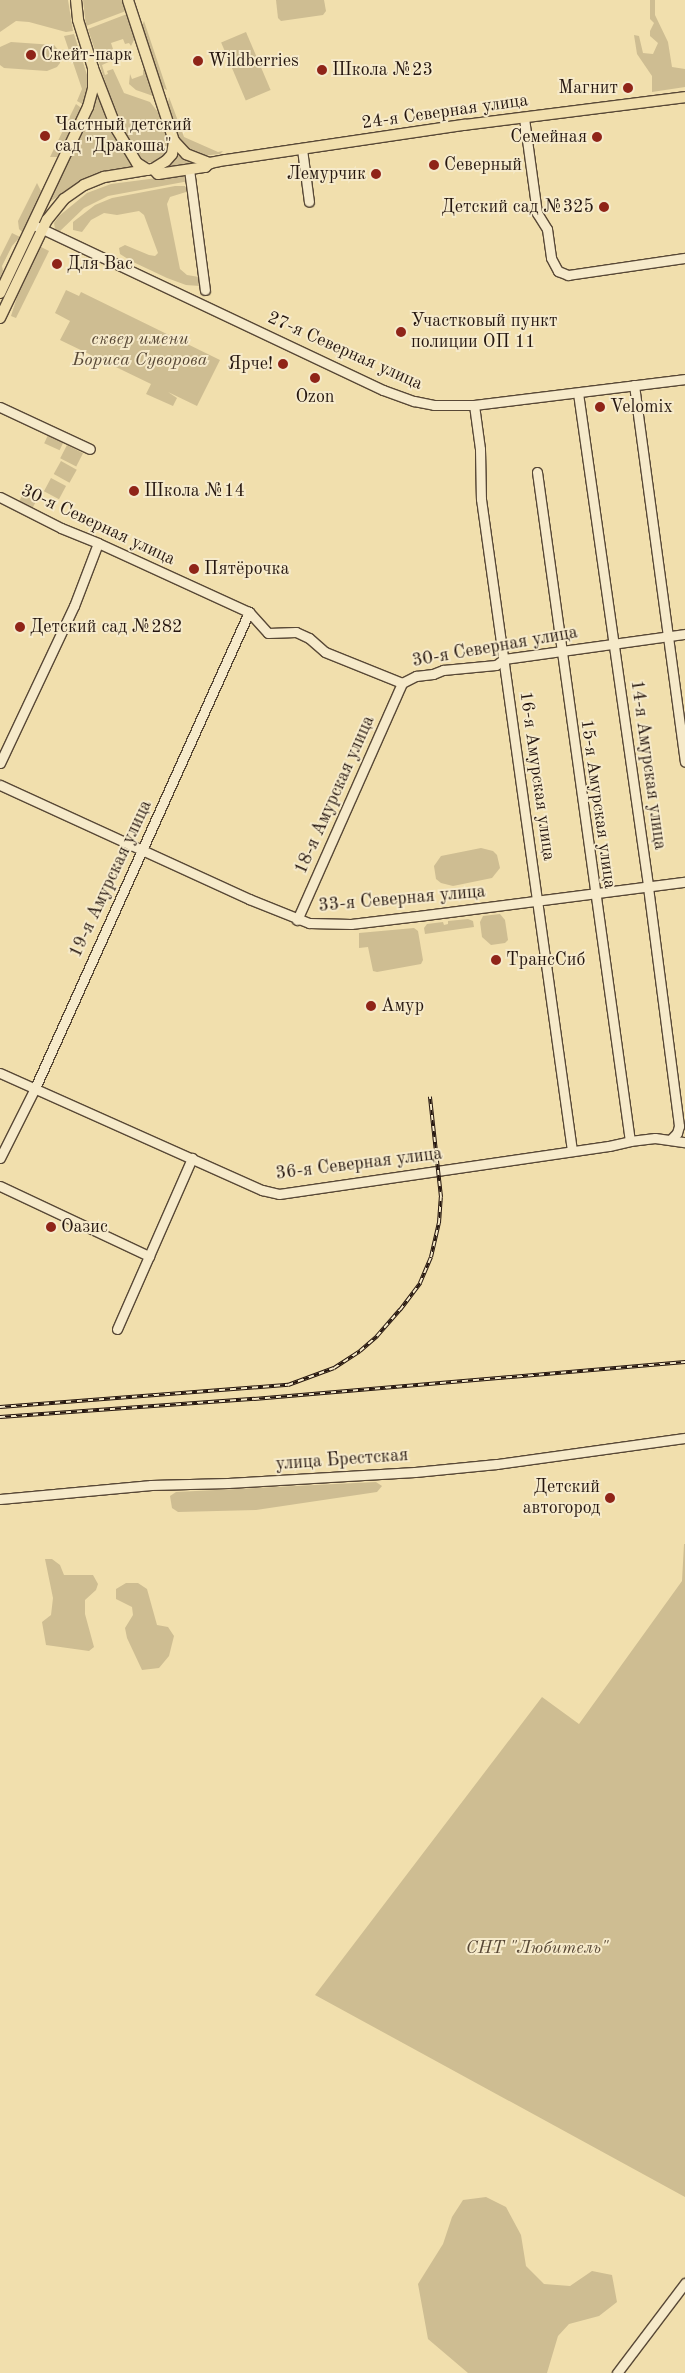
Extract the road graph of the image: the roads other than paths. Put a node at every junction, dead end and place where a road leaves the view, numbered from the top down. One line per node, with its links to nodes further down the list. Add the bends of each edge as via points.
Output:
1 (75, 0): 3 (main road)
2 (128, 0): 6 (main road)
3 (93, 68): 10 (main road, via 128,150 140,166); 12 (main road, via 93,88 88,107)
4 (685, 98): 5 (main road, 24-я Северная улица)
5 (524, 118): 7 (main road, 24-я Северная улица); 14 (street, via 537,213 547,229 551,258 558,271 568,275)
6 (174, 141): 8 (main road, 24-я Северная улица, via 186,154); 10 (main road, via 169,158)
7 (302, 149): 8 (main road, 24-я Северная улица); 11 (street)
8 (210, 163): 9 (main road, 24-я Северная улица)
9 (189, 169): 10 (main road, 24-я Северная улица, via 158,174); 15 (street)
10 (151, 170): 13 (main road, 24-я Северная улица, via 112,175 84,185 57,206)
11 (309, 202)
12 (32, 224): 13 (street, 27-я Северная улица); 16 (main road)
13 (42, 229): 17 (main road, 24-я Северная улица); 21 (street, 27-я Северная улица, via 400,396 434,405)
14 (685, 258)
15 (205, 290)
16 (0, 293)
17 (0, 318)
18 (685, 379): 19 (street, 27-я Северная улица)
19 (634, 386): 20 (street, 27-я Северная улица); 29 (street)
20 (578, 392): 21 (street, 27-я Северная улица); 30 (street, 14-я Амурская улица)
21 (474, 405): 32 (street, 16-я Амурская улица, via 481,457 481,499)
22 (0, 407): 23 (street)
23 (90, 449)
24 (538, 472): 31 (street, 15-я Амурская улица)
25 (0, 497): 26 (street, 30-я Северная улица)
26 (98, 543): 27 (street, 30-я Северная улица); 35 (street, via 74,606)
27 (250, 612): 33 (street, 30-я Северная улица, via 268,632 296,632 325,652); 37 (street, 19-я Амурская улица)
28 (685, 634): 29 (street, 30-я Северная улица)
29 (667, 637): 30 (street, 30-я Северная улица); 34 (street)
30 (614, 644): 31 (street, 30-я Северная улица); 39 (street, 14-я Амурская улица)
31 (561, 650): 32 (street, 30-я Северная улица); 40 (street, 15-я Амурская улица)
32 (504, 659): 33 (street, 30-я Северная улица, via 496,665 443,670 408,678); 41 (street, 16-я Амурская улица)
33 (402, 683): 42 (street, 18-я Амурская улица)
34 (685, 762)
35 (0, 763)
36 (0, 785): 37 (street, 33-я Северная улица)
37 (143, 850): 42 (street, 33-я Северная улица); 44 (street, 19-я Амурская улица)
38 (685, 882): 39 (street, 33-я Северная улица)
39 (648, 887): 40 (street, 33-я Северная улица); 45 (street, 14-я Амурская улица, via 679,1126)
40 (594, 894): 41 (street, 33-я Северная улица); 46 (street, 15-я Амурская улица)
41 (538, 901): 42 (street, 33-я Северная улица, via 350,924 320,925); 48 (street, 16-я Амурская улица)
42 (297, 920)
43 (0, 1073): 44 (street, 36-я Северная улица)
44 (34, 1088): 49 (street, 19-я Амурская улица); 50 (street, 36-я Северная улица)
45 (671, 1139): 46 (street, 36-я Северная улица); 47 (street, 36-я Северная улица)
46 (630, 1141): 48 (street, 36-я Северная улица)
47 (685, 1142)
48 (572, 1151): 50 (street, 36-я Северная улица, via 279,1194 262,1190)
49 (0, 1158)
50 (192, 1158): 52 (street)
51 (0, 1186): 52 (street)
52 (149, 1256): 53 (street)
53 (117, 1329)
54 (685, 1438): 55 (street, улица Брестская, via 424,1471 151,1485)
55 (0, 1499)
56 (685, 2284): 57 (street)
57 (618, 2373)

